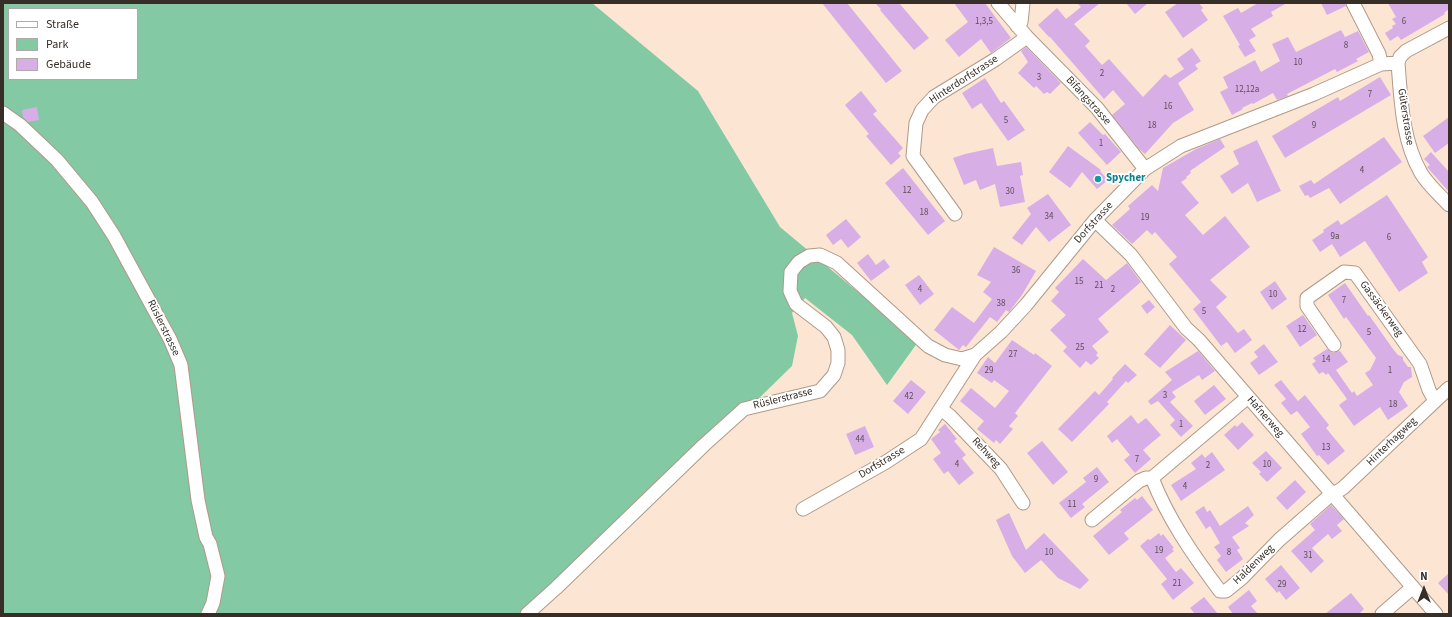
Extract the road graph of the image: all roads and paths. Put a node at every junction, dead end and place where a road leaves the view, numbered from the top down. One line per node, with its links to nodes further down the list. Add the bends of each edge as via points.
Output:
1 (998, 3): 4 (street, Bifangstrasse)
2 (1023, 3): 4 (street, via 1021,22)
3 (1353, 3): 8 (street, via 1379,54)
4 (1018, 26): 6 (street, Bifangstrasse)
5 (1449, 28): 7 (street, via 1406,51)
6 (1026, 36): 10 (street, Bifangstrasse, via 1097,108); 12 (street, Hinterdorfstrasse, via 996,59 934,98 922,110 916,123 913,156)
7 (1398, 63): 8 (street, Dorfstrasse); 11 (street, Güterstrasse, via 1406,136 1412,156 1422,174)
8 (1381, 64): 10 (street, Dorfstrasse, via 1314,94 1181,146)
9 (3, 113): 26 (street, Rüslerstrasse, via 20,125 57,160 92,202 114,236 170,339 181,365 198,500 218,576 213,603)
10 (1144, 169): 13 (street, Dorfstrasse)
11 (1449, 205)
12 (955, 214)
13 (1095, 220): 15 (street, Dorfstrasse, via 1006,327); 17 (street, Hafnerweg, via 1131,255 1186,328)
14 (1334, 345): 18 (street, Gassäckerweg, via 1307,306 1307,298 1344,272 1355,273 1420,364)
15 (975, 355): 19 (street, Dorfstrasse); 27 (street, Rüslerstrasse, via 962,359 945,355 928,346 837,263 820,255 809,256 799,262 791,272 790,291 796,304 826,327 834,337 838,350 838,363 834,375 820,390 744,409 704,444)
16 (1449, 388): 18 (street, Hinterhagweg)
17 (1248, 397): 20 (street); 21 (street, Hafnerweg)
18 (1435, 401): 21 (street, Hinterhagweg)
19 (941, 409): 22 (street, Rehweg, via 997,464); 23 (street, Dorfstrasse, via 921,439 886,462)
20 (1152, 478): 21 (street, Haldenweg, via 1173,522 1220,591 1226,591 1242,578 1279,540); 24 (street, via 1139,481)
21 (1333, 495): 25 (street, Hafnerweg)
22 (1023, 503)
23 (803, 508)
24 (1092, 520)
25 (1413, 587): 28 (street); 29 (street, Hafnerweg)
26 (208, 614)
27 (527, 614)
28 (1382, 614)
29 (1436, 614)

